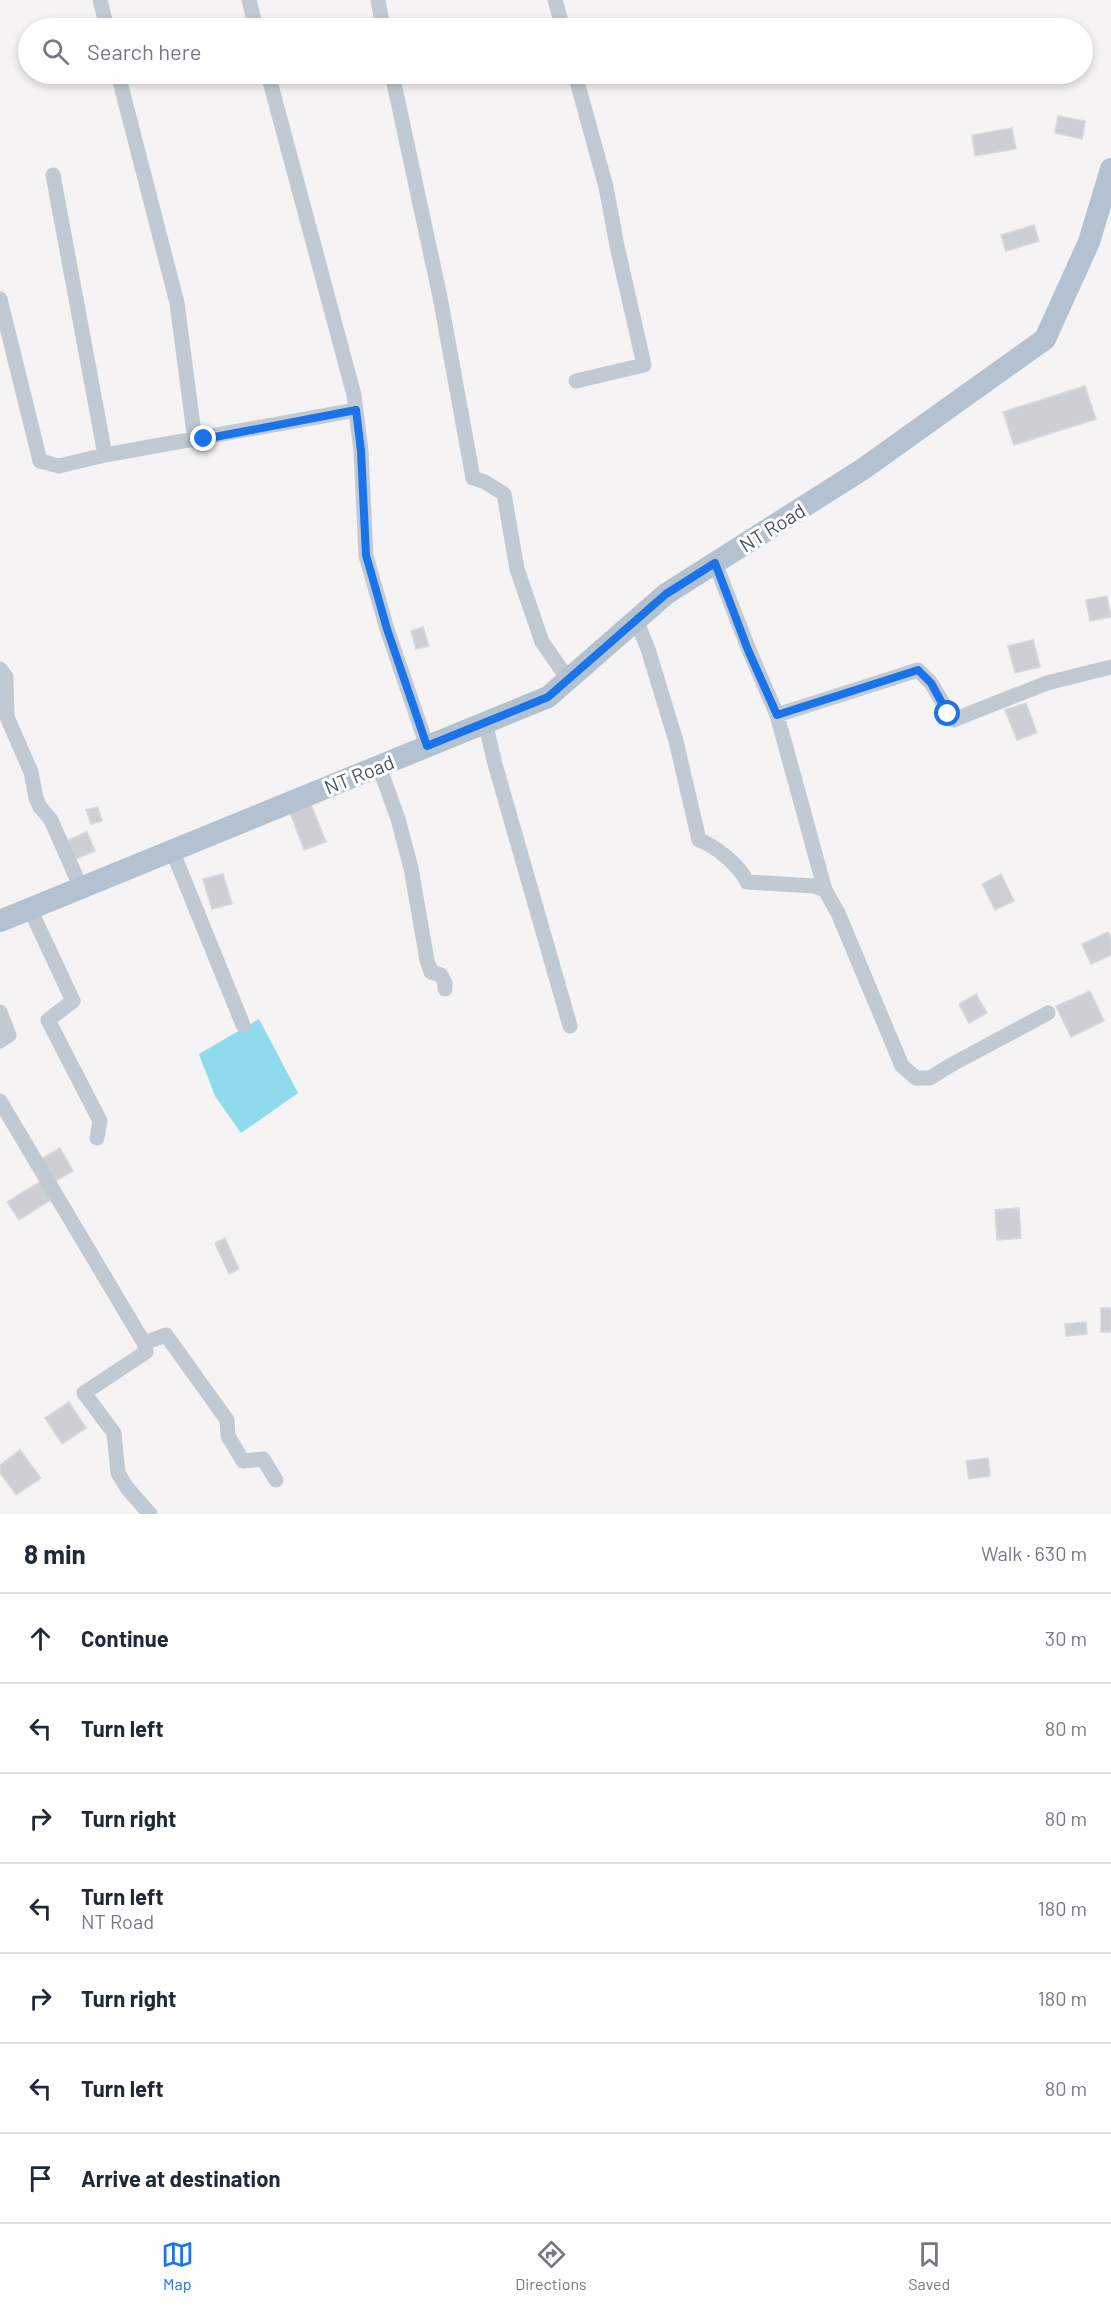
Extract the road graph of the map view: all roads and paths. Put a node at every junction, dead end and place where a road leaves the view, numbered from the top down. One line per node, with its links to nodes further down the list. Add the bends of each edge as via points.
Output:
1 (100, 0): 5 (street)
2 (249, 0): 6 (street)
3 (378, 0): 7 (street)
4 (555, 0): 8 (street)
5 (104, 18)
6 (254, 18)
7 (381, 18)
8 (560, 18)
9 (121, 84): 18 (street, via 177,303)
10 (271, 84): 17 (street)
11 (394, 84): 24 (street, via 440,297 473,478 504,494 518,569 542,642)
12 (578, 84): 16 (street, via 606,187 644,365)
13 (1111, 169): 20 (main road, NT Road, via 1089,242 1045,339 863,469)
14 (53, 175): 19 (street)
15 (0, 299): 19 (street, via 40,461 59,466)
16 (576, 381)
17 (356, 410): 18 (street); 27 (street, via 366,555)
18 (195, 441): 19 (street)
19 (105, 456)
20 (715, 563): 21 (main road, NT Road, via 666,594); 25 (street)
21 (636, 620): 24 (main road, NT Road); 31 (street, via 676,741 699,840 712,844 747,882)
22 (1111, 668): 25 (street, via 1047,683 953,720 931,683 918,670)
23 (0, 669): 30 (street, via 6,677 7,717 31,772 36,798 51,820)
24 (568, 679): 26 (main road, NT Road, via 548,697)
25 (777, 715): 31 (street)
26 (485, 723): 27 (main road, NT Road); 38 (street)
27 (427, 746): 28 (main road, NT Road)
28 (379, 766): 29 (main road, NT Road); 34 (street, via 399,819 430,972 441,975)
29 (172, 850): 30 (main road, NT Road); 37 (street)
30 (81, 888): 32 (main road, NT Road)
31 (825, 890): 36 (street, via 902,1065 916,1078 930,1078)
32 (30, 909): 33 (main road, NT Road); 41 (street, via 73,1001 48,1020 100,1121)
33 (0, 921)
34 (445, 989)
35 (0, 1012): 39 (street, via 9,1035)
36 (1048, 1013)
37 (243, 1025)
38 (570, 1026)
39 (0, 1041)
40 (0, 1101): 42 (street)
41 (96, 1138)
42 (144, 1343): 43 (street, via 166,1335 227,1420 228,1436 243,1461 262,1459); 44 (street, via 146,1352 84,1394 114,1433 118,1473)
43 (276, 1480)
44 (150, 1514)

